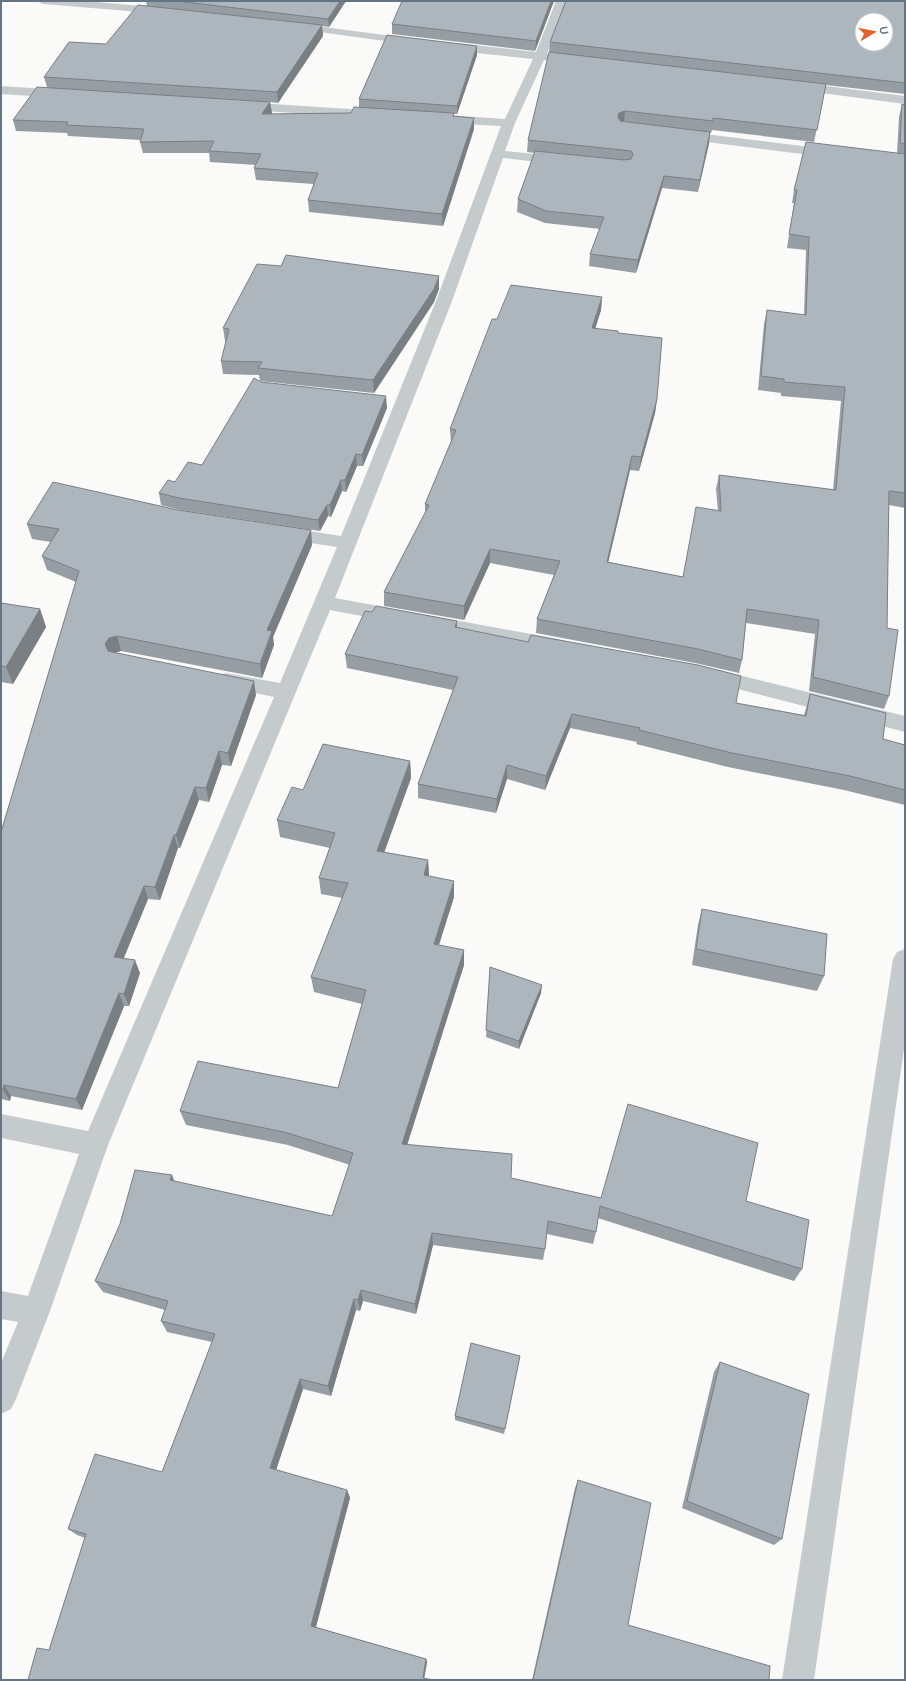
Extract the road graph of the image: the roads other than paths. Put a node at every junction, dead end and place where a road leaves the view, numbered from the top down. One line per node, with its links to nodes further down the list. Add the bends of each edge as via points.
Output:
1 (43, 1): 3 (street)
2 (562, 1): 5 (street)
3 (174, 12)
4 (281, 25): 5 (street)
5 (540, 57): 6 (street); 14 (street)
6 (563, 59)
7 (787, 84): 10 (street)
8 (1, 90): 9 (street)
9 (76, 95)
10 (905, 100)
11 (226, 105): 12 (street)
12 (391, 115)
13 (431, 118): 14 (street)
14 (509, 123): 16 (street)
15 (671, 134): 17 (street)
16 (498, 154): 18 (street); 20 (street, via 444,301 395,401)
17 (843, 155)
18 (576, 162)
19 (264, 530): 20 (street)
20 (346, 543): 21 (street)
21 (324, 602): 22 (street); 25 (street)
22 (579, 650)
23 (695, 672): 26 (street)
24 (211, 677): 25 (street)
25 (287, 692): 29 (street)
26 (905, 724)
27 (905, 959): 33 (street)
28 (1, 1126): 29 (street)
29 (95, 1145): 31 (street)
30 (1, 1305): 31 (street)
31 (36, 1311): 32 (street)
32 (1, 1399)
33 (798, 1680)

